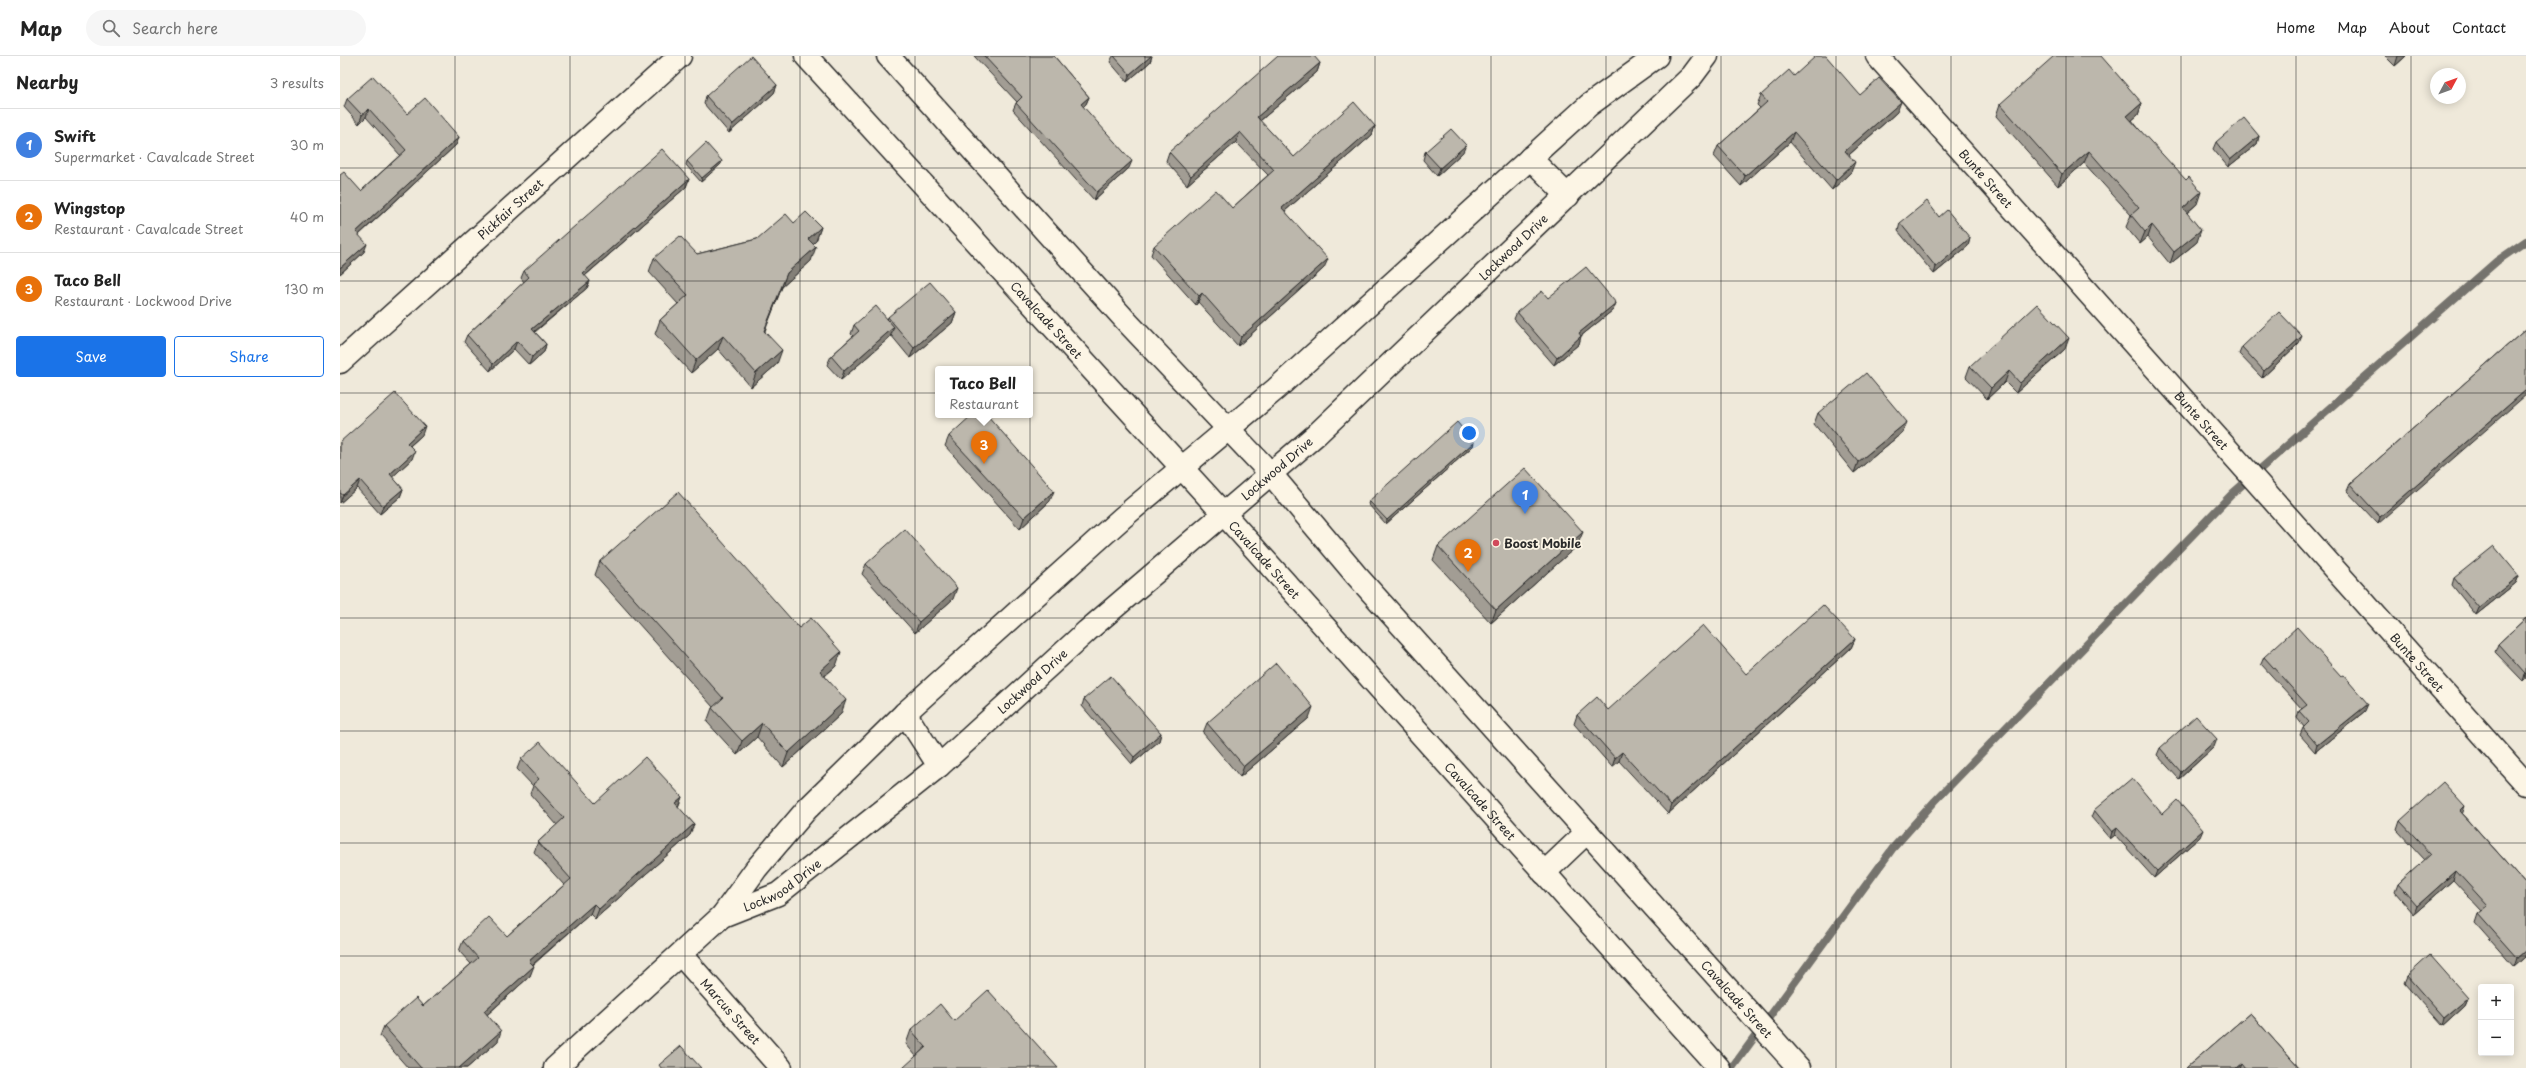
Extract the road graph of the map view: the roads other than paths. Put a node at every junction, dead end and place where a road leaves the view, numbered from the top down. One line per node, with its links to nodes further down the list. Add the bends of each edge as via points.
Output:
1 (680, 56): 9 (main road, Pickfair Street)
2 (806, 56): 11 (main road, Cavalcade Street)
3 (888, 56): 10 (main road, Cavalcade Street, via 1128,323)
4 (1657, 56): 7 (main road, Lockwood Drive, via 1589,105)
5 (1706, 56): 8 (main road, Lockwood Drive, via 1692,76)
6 (1877, 56): 16 (main road, Bunte Street)
7 (1530, 158): 8 (main road); 10 (main road, Lockwood Drive)
8 (1568, 196): 12 (main road, Lockwood Drive, via 1328,424)
9 (340, 362)
10 (1230, 429): 11 (main road, Lockwood Drive); 12 (main road, Cavalcade Street)
11 (1182, 468): 13 (main road, Cavalcade Street); 14 (main road, Lockwood Drive, via 1122,518)
12 (1271, 474): 13 (main road, Lockwood Drive); 17 (main road, Cavalcade Street, via 1356,575)
13 (1223, 513): 15 (main road, Lockwood Drive, via 1087,631); 18 (main road, Cavalcade Street)
14 (905, 713): 15 (main road); 19 (main road, Lockwood Drive, via 807,809 756,869)
15 (939, 766): 19 (main road, Lockwood Drive, via 778,894)
16 (2526, 784)
17 (1587, 832): 18 (main road); 24 (main road, Cavalcade Street)
18 (1544, 873): 21 (main road, Cavalcade Street)
19 (722, 916): 20 (main road, Lockwood Drive)
20 (681, 955): 22 (main road, Lockwood Drive); 23 (main road, Marcus Street)
21 (1714, 1062)
22 (555, 1068)
23 (781, 1068)
24 (1799, 1068)

